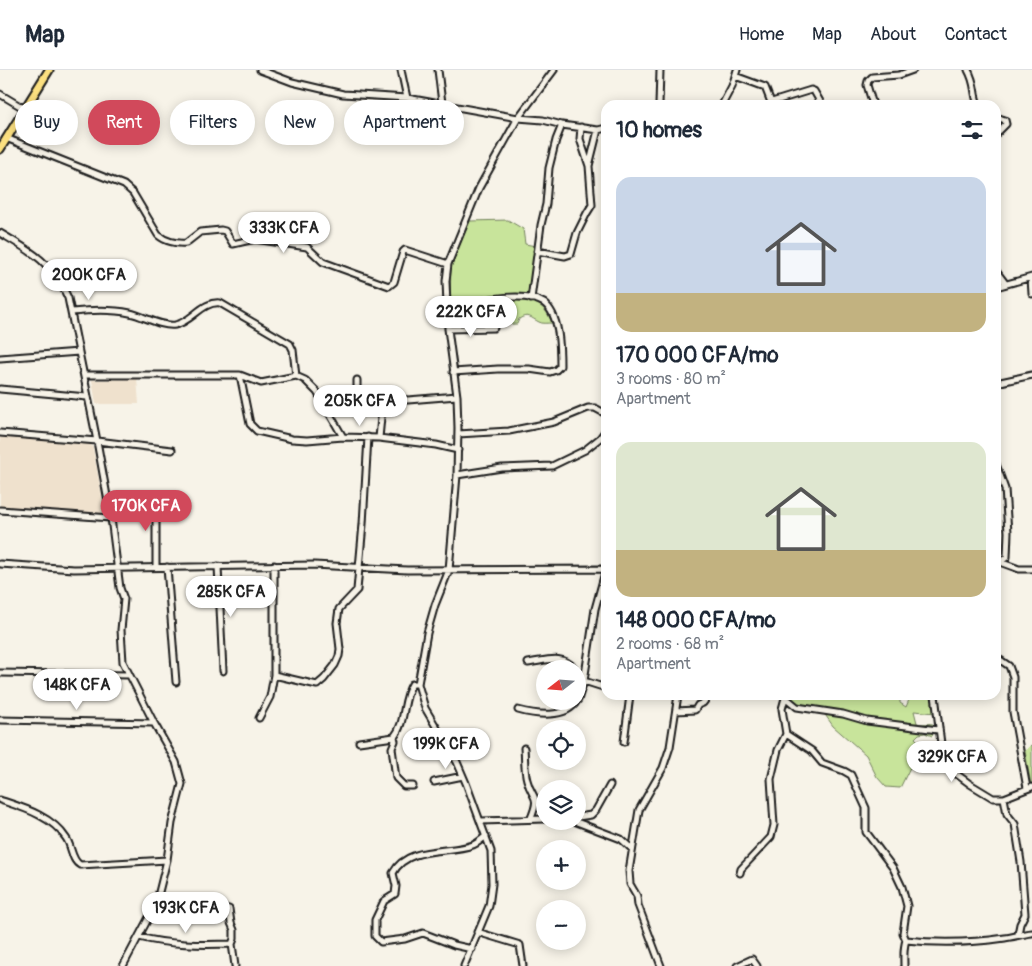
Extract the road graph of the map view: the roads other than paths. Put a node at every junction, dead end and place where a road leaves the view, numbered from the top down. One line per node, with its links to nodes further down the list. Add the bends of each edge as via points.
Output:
1 (49, 70): 12 (highway)
2 (260, 70): 11 (street, via 292,82 343,94)
3 (401, 70): 11 (street)
4 (438, 70): 14 (street)
5 (554, 70): 24 (street)
6 (660, 70): 15 (street)
7 (913, 70): 20 (street, via 899,75 872,77 867,85)
8 (968, 70): 21 (street, via 974,82)
9 (738, 72): 16 (street); 17 (street, via 766,87)
10 (0, 94): 22 (street)
11 (407, 98): 13 (street)
12 (31, 100)
13 (421, 100)
14 (442, 100)
15 (659, 100)
16 (724, 100)
17 (771, 100)
18 (781, 100): 19 (street, via 811,90)
19 (819, 100)
20 (872, 100)
21 (976, 100)
22 (15, 103)
23 (464, 107): 24 (street)
24 (518, 118): 27 (street); 37 (street, via 479,188)
25 (1001, 119): 30 (street, via 1006,124)
26 (15, 124): 32 (highway)
27 (562, 125): 28 (street); 36 (street, via 549,168)
28 (581, 127): 31 (street); 34 (street, via 580,139)
29 (601, 129): 31 (street)
30 (1001, 129)
31 (598, 130): 34 (street)
32 (6, 138): 33 (highway); 37 (street, via 124,185 162,239 186,244 200,232 221,230 233,244 255,239 307,248 323,262 389,286 394,282 405,250)
33 (0, 149)
34 (589, 166): 36 (street, via 592,205 577,233 571,254 564,256)
35 (0, 233): 45 (street, via 47,264 62,284)
36 (538, 251): 43 (street)
37 (448, 264): 44 (street)
38 (1032, 277): 40 (street); 42 (street)
39 (1001, 278): 40 (street)
40 (1005, 284): 41 (street)
41 (1001, 285)
42 (1032, 294)
43 (531, 299): 44 (street, via 511,296); 50 (street, via 543,303 553,318 560,343 560,366 556,370)
44 (448, 307): 47 (street)
45 (72, 312): 48 (street); 54 (street, via 122,312 172,325 184,322 211,303 220,303 290,344)
46 (494, 328): 47 (street)
47 (448, 329): 50 (street)
48 (79, 352): 49 (street); 51 (street)
49 (0, 358)
50 (453, 372): 58 (street)
51 (84, 375): 52 (street); 59 (street)
52 (240, 375): 54 (street, via 261,383); 64 (street, via 250,424 257,431 292,439)
53 (1032, 375): 56 (street)
54 (296, 376): 64 (street, via 306,380 317,392)
55 (357, 380): 60 (street, via 360,393)
56 (1001, 382)
57 (0, 389): 59 (street)
58 (457, 396): 60 (street, via 408,400); 63 (street)
59 (87, 397): 68 (street)
60 (383, 397): 66 (street)
61 (601, 411): 63 (street, via 588,408 554,422 509,431)
62 (0, 432): 68 (street)
63 (458, 434): 70 (street)
64 (342, 437): 65 (street)
65 (368, 437): 66 (street); 83 (street, via 364,524)
66 (378, 438): 70 (street)
67 (600, 438): 71 (street, via 572,458 552,466 502,468)
68 (97, 441): 69 (street); 75 (street)
69 (172, 450)
70 (458, 450): 71 (street)
71 (457, 475): 87 (street)
72 (1001, 477): 76 (street, via 1005,488 1008,532 1007,557)
73 (156, 497): 81 (street)
74 (0, 510): 75 (street)
75 (111, 518): 84 (street)
76 (1001, 560)
77 (1001, 563): 86 (street)
78 (0, 564): 84 (street)
79 (274, 565): 80 (street); 83 (street); 97 (street)
80 (218, 566): 82 (street); 95 (street)
81 (156, 567): 82 (street); 84 (street)
82 (167, 567): 99 (street)
83 (358, 567): 87 (street); 97 (street, via 356,590 339,609 337,616 339,656 321,683 313,685)
84 (117, 568): 98 (street, via 124,599 122,653)
85 (601, 569): 87 (street)
86 (1032, 569)
87 (448, 570): 101 (street, via 427,633)
88 (601, 587): 94 (street)
89 (545, 660): 90 (street)
90 (568, 660)
91 (1001, 660): 125 (street, via 1009,666 1013,678 1013,712)
92 (536, 662): 93 (street)
93 (528, 663)
94 (586, 668)
95 (223, 670)
96 (0, 673): 98 (street)
97 (274, 674): 112 (street, via 270,697)
98 (129, 675): 114 (street)
99 (176, 682)
100 (586, 682): 102 (street)
101 (418, 684): 117 (street, via 412,684 408,691); 121 (street, via 426,708)
102 (601, 686)
103 (629, 700): 119 (street)
104 (677, 700): 111 (street)
105 (705, 700): 111 (street, via 695,710)
106 (783, 700): 116 (street)
107 (789, 700): 115 (street, via 797,707 867,721)
108 (935, 700): 115 (street)
109 (518, 710): 110 (street, via 548,714)
110 (567, 710)
111 (676, 711): 134 (street, via 664,768 639,810)
112 (259, 718)
113 (0, 720): 114 (street)
114 (154, 723): 135 (street, via 176,762 182,784)
115 (938, 730): 126 (street, via 947,767 993,798)
116 (786, 734): 136 (street, via 771,779 774,825 771,836); 142 (street, via 812,751 822,763 851,775 866,808 866,832 893,868 902,887 907,906 903,933)
117 (394, 737): 118 (street); 124 (street, via 392,748 396,778 404,786)
118 (359, 742)
119 (624, 742)
120 (524, 748): 129 (street, via 527,781 536,796)
121 (463, 776): 122 (street); 131 (street)
122 (434, 782)
123 (610, 785): 128 (street, via 596,810)
124 (413, 786)
125 (1029, 787): 126 (street)
126 (1004, 798): 140 (street, via 1007,814 1015,824 1023,877 1025,914)
127 (0, 800): 135 (street, via 53,823 67,838 76,863 80,865)
128 (586, 815)
129 (532, 818): 130 (street); 131 (street)
130 (536, 818)
131 (480, 821): 133 (street)
132 (586, 826): 134 (street, via 621,839)
133 (486, 836): 138 (street, via 492,884 489,906); 144 (street, via 475,845 423,853 402,862 392,873 395,894 384,901 374,924 375,936 381,942 423,933 454,946)
134 (632, 849): 149 (street, via 630,884)
135 (167, 860): 137 (street)
136 (740, 873)
137 (156, 904): 141 (street); 143 (street, via 182,909 230,909 234,930)
138 (477, 932): 144 (street); 148 (street, via 520,945)
139 (1032, 933): 140 (street)
140 (1018, 934): 142 (street, via 957,943)
141 (139, 937): 143 (street, via 178,944); 145 (street)
142 (906, 940): 152 (street)
143 (232, 944): 146 (street)
144 (472, 948): 147 (street)
145 (123, 966)
146 (235, 966)
147 (464, 966)
148 (523, 966)
149 (661, 966)
150 (737, 966): 151 (street, via 752,960)
151 (757, 966)
152 (904, 966)

